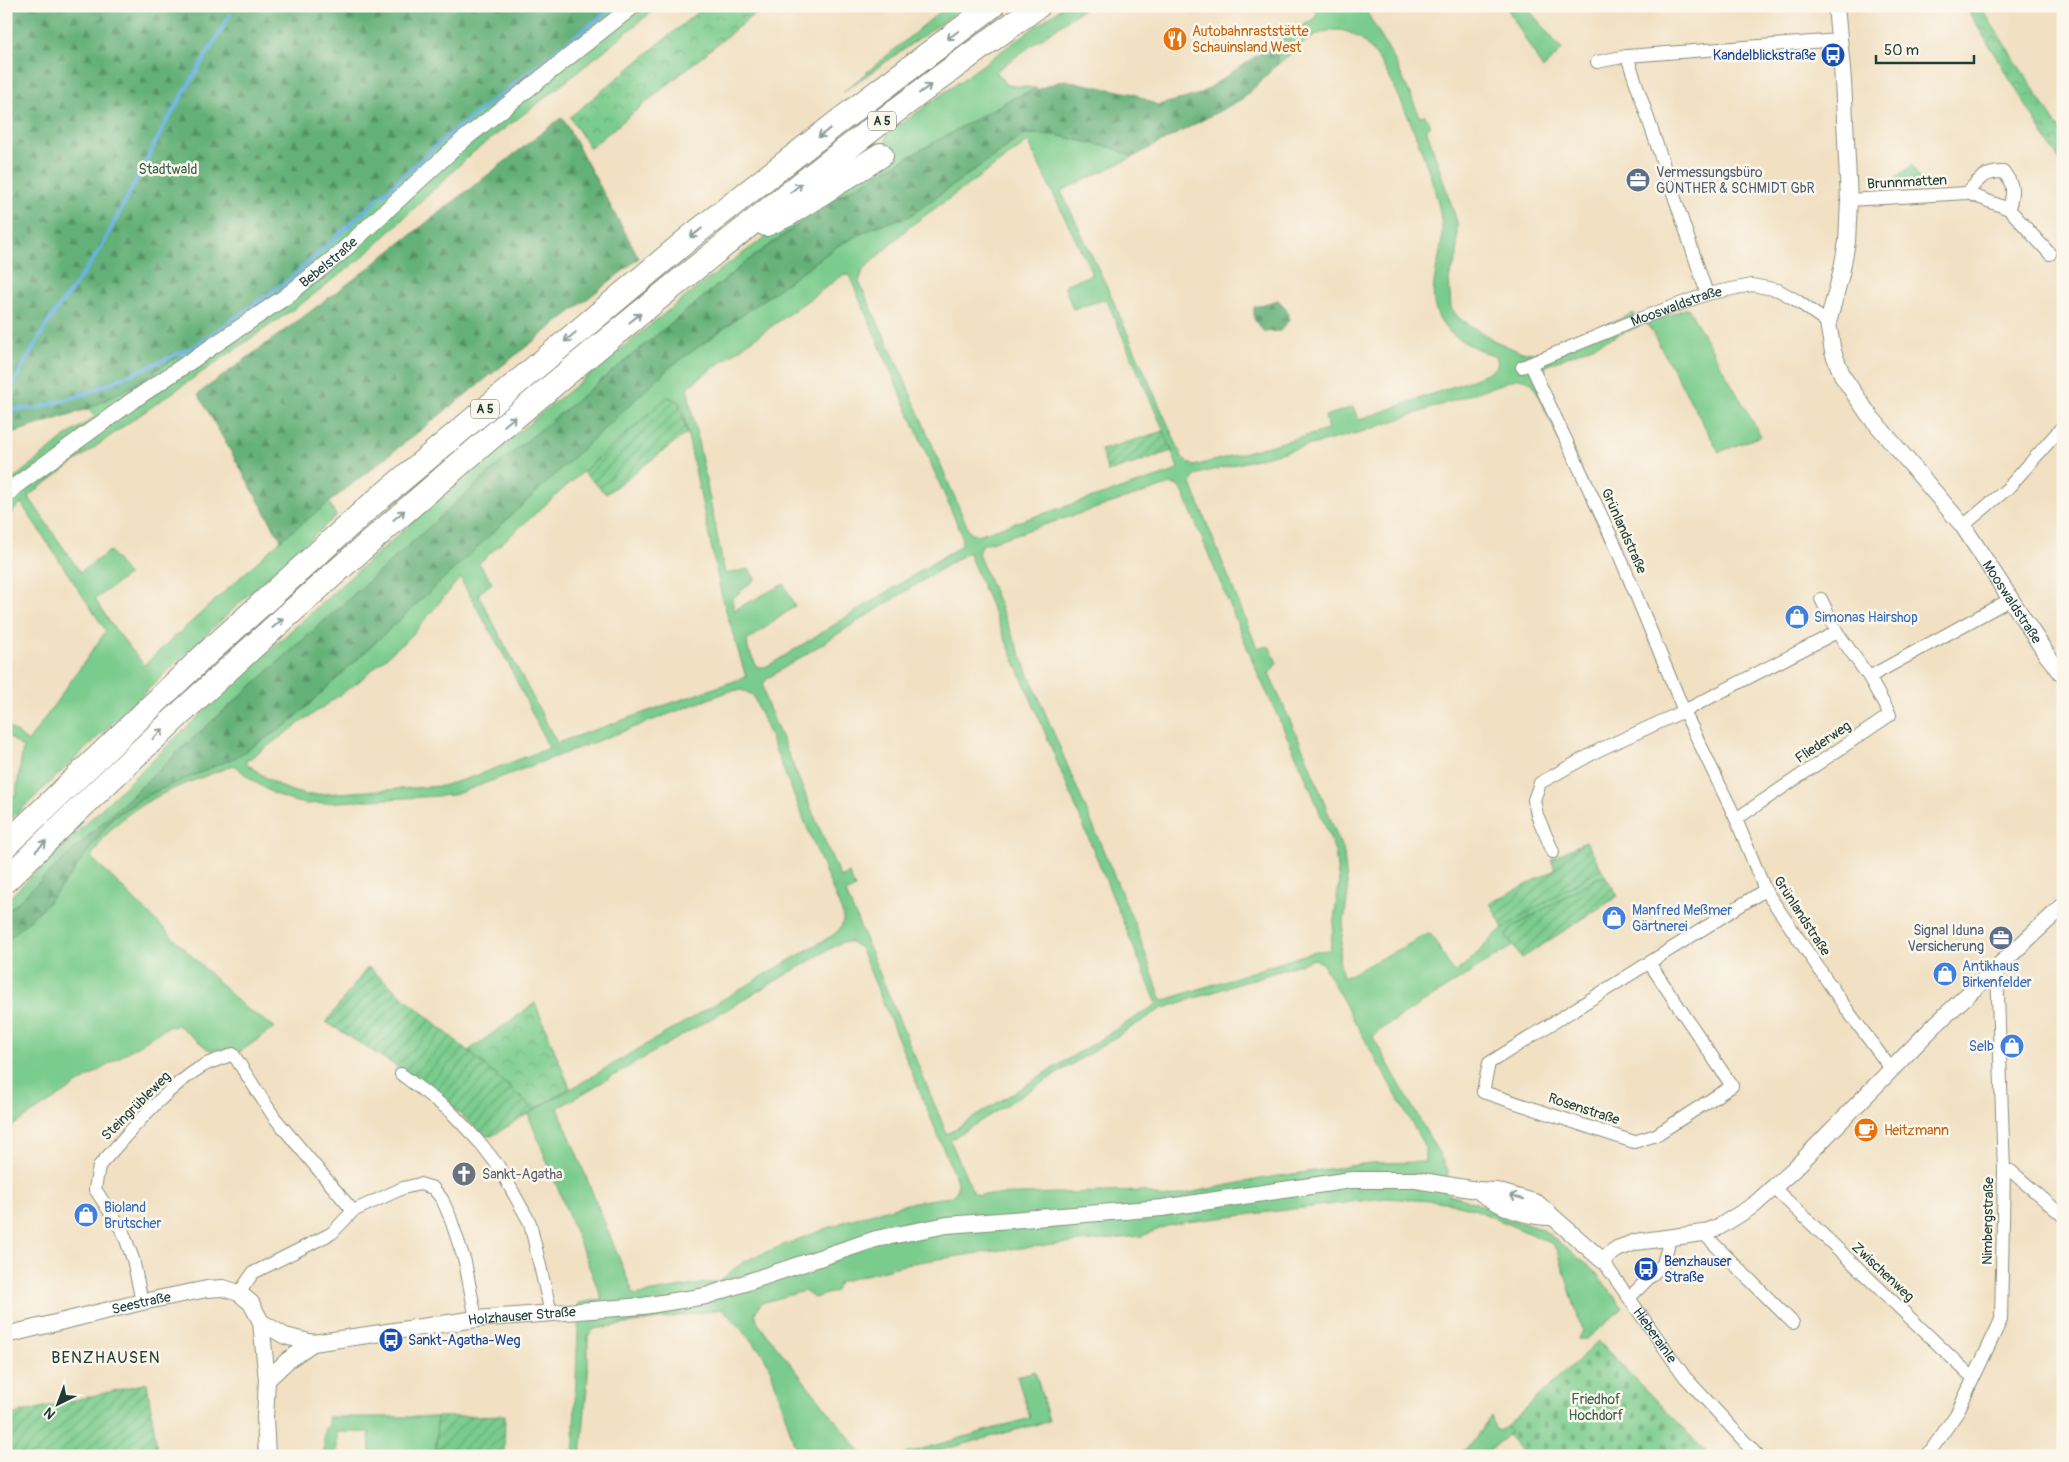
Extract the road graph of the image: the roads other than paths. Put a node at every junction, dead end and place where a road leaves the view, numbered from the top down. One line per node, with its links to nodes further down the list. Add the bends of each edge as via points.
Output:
1 (633, 6): 18 (street, Bebelstraße, via 463,140 338,255 285,297 132,401)
2 (992, 6): 27 (highway, A 5, one-way to 27, via 692,236 369,507 197,663)
3 (1038, 6): 12 (highway, A 5, one-way to 3, via 852,142)
4 (1836, 6): 5 (street, Mooswaldstraße)
5 (1839, 40): 6 (street); 10 (street, Mooswaldstraße)
6 (1627, 56): 7 (street); 14 (street)
7 (1598, 62)
8 (881, 154): 12 (highway, via 788,214)
9 (1967, 193): 10 (street, Brunnmatten); 11 (street, Brunnmatten); 11 (street, Brunnmatten, via 1990,172 2003,172 2014,192)
10 (1849, 200): 15 (street, Mooswaldstraße, via 1847,242)
11 (2009, 210): 13 (street, Brunnmatten)
12 (730, 240): 29 (highway, A 5, one-way to 12, via 220,675 381,531 558,380)
13 (2050, 254)
14 (1707, 294): 15 (street, Mooswaldstraße, via 1752,285 1778,290); 16 (street, Mooswaldstraße)
15 (1828, 323): 19 (street, Mooswaldstraße, via 1833,352 1843,377 1869,415)
16 (1527, 366): 25 (street, Grünlandstraße, via 1616,548)
17 (2063, 426): 19 (street, via 2008,488)
18 (6, 495)
19 (1963, 526): 21 (street, Mooswaldstraße)
20 (1821, 599): 22 (street, Fliederweg)
21 (2011, 599): 23 (street, Mooswaldstraße); 24 (street)
22 (1836, 632): 24 (street, Fliederweg); 25 (street)
23 (2063, 675)
24 (1869, 677): 26 (street, Fliederweg, via 1890,715)
25 (1684, 711): 26 (street, Grünlandstraße); 28 (street, via 1599,750 1540,783 1534,800)
26 (1736, 819): 30 (street, Grünlandstraße)
27 (6, 845)
28 (1553, 852)
29 (6, 880)
30 (1765, 890): 32 (street, Rosenstraße); 34 (street, Grünlandstraße)
31 (2063, 906): 33 (street)
32 (1650, 964): 32 (street, Rosenstraße, via 1489,1063 1483,1092 1634,1142 1656,1135 1732,1086)
33 (1997, 968): 34 (street); 36 (street, Nimbergstraße)
34 (1892, 1070): 38 (street)
35 (401, 1074): 47 (street, via 450,1111 499,1167 530,1223)
36 (2004, 1171): 40 (street, via 2011,1172); 53 (street, Nimbergstraße, via 2001,1320)
37 (1382, 1179): 43 (street, Hieberainle, via 1496,1190 1537,1203); 47 (street, Holzhauser Straße, via 1351,1180 1162,1208 947,1225 876,1239 706,1296 643,1306)
38 (1774, 1188): 41 (street, via 1735,1218); 53 (street, Zwischenweg)
39 (353, 1211): 44 (street, via 332,1233 253,1273); 46 (street, Steingrübleweg, via 274,1117 233,1054 203,1066 156,1103 99,1166 95,1178 95,1188 123,1232 133,1259); 48 (street, via 403,1188 420,1184 433,1188 442,1199 457,1234)
40 (2063, 1216)
41 (1703, 1234): 42 (street); 50 (street)
42 (1670, 1238): 43 (street, via 1617,1248); 45 (street, via 1663,1264)
43 (1602, 1260): 45 (street, Hieberainle)
44 (239, 1293): 46 (street, Seestraße, via 223,1288 207,1289); 49 (street, via 251,1303)
45 (1630, 1297): 56 (street, Hieberainle, via 1684,1377)
46 (142, 1302): 51 (street, Seestraße)
47 (551, 1313): 48 (street, Holzhauser Straße)
48 (476, 1319): 52 (street, Holzhauser Straße)
49 (261, 1322): 52 (street, via 285,1336); 54 (street)
50 (1793, 1323)
51 (6, 1335)
52 (313, 1343): 54 (street, Holzhauser Straße)
53 (1972, 1377): 57 (street, Nimbergstraße, via 1957,1413)
54 (267, 1380): 55 (street)
55 (267, 1456)
56 (1758, 1456)
57 (1927, 1456)

